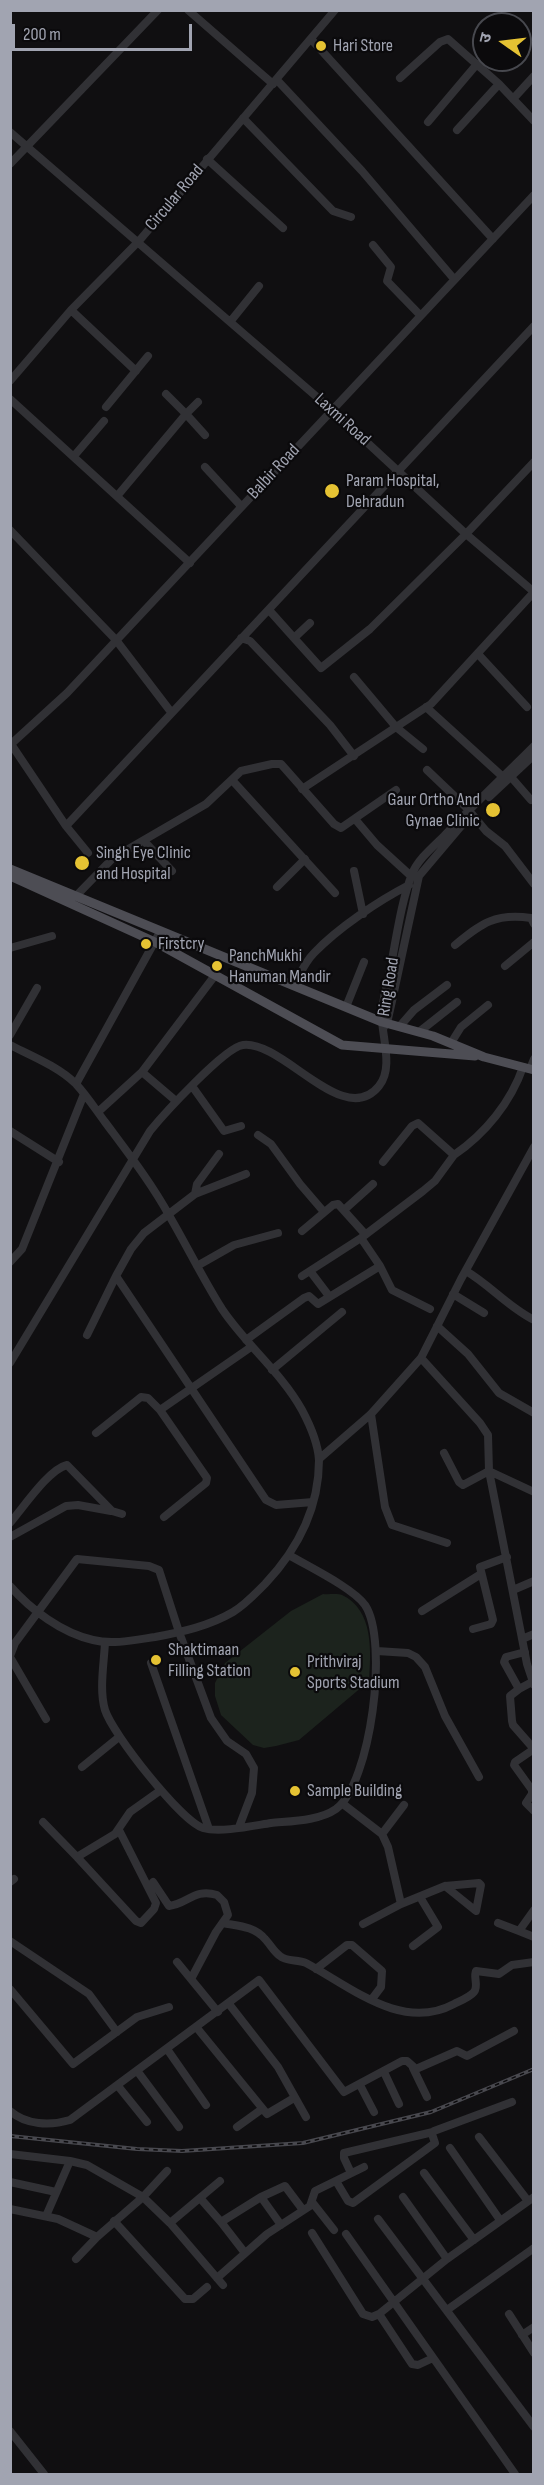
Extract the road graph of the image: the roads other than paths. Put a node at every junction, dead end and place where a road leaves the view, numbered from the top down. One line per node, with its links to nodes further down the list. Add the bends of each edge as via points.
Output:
1 (188, 10): 10 (street)
2 (335, 10): 4 (street, Circular Road)
3 (156, 11): 18 (street)
4 (311, 39): 10 (street, Circular Road); 24 (street)
5 (472, 60): 9 (street, via 444,39)
6 (472, 70): 15 (street)
7 (486, 72): 11 (street)
8 (534, 76): 12 (street)
9 (400, 78)
10 (275, 82): 13 (street, Circular Road); 27 (street, via 362,171)
11 (499, 84): 12 (street); 16 (street)
12 (513, 99): 14 (street)
13 (243, 118): 19 (street, Circular Road); 22 (street, via 333,211)
14 (534, 121)
15 (428, 122)
16 (457, 130)
17 (10, 132): 18 (street, Laxmi Road)
18 (27, 147): 20 (street); 25 (street, Laxmi Road)
19 (207, 159): 23 (street); 25 (street, Circular Road)
20 (10, 164)
21 (534, 195): 24 (street, Balbir Road)
22 (351, 217)
23 (283, 228)
24 (493, 239): 27 (street, Balbir Road)
25 (139, 241): 29 (street, Circular Road); 31 (street, Laxmi Road)
26 (374, 245): 30 (street, via 391,267 387,281)
27 (454, 279): 30 (street, Balbir Road)
28 (258, 286): 31 (street)
29 (70, 310): 34 (street); 35 (street, Circular Road)
30 (420, 315): 40 (street, Balbir Road)
31 (230, 322): 40 (street, Laxmi Road)
32 (534, 326): 47 (street)
33 (148, 356): 34 (street)
34 (135, 371): 39 (street)
35 (10, 381)
36 (166, 394): 41 (street)
37 (10, 399): 44 (street)
38 (198, 402): 41 (street)
39 (106, 407)
40 (332, 410): 47 (street, Laxmi Road); 49 (street, Balbir Road)
41 (186, 414): 43 (street); 48 (street)
42 (104, 421): 44 (street)
43 (205, 435)
44 (75, 456): 48 (street)
45 (534, 462): 51 (street)
46 (205, 467): 49 (street)
47 (398, 472): 51 (street, Laxmi Road); 54 (street)
48 (118, 495): 52 (street)
49 (241, 506): 52 (street, Balbir Road)
50 (10, 530): 58 (street)
51 (466, 534): 53 (street, Laxmi Road); 57 (street, via 370,629 321,668)
52 (190, 563): 58 (street, Balbir Road)
53 (534, 592): 59 (street)
54 (269, 610): 56 (street); 57 (street)
55 (310, 623): 57 (street)
56 (241, 638): 63 (street); 69 (street, via 250,642 300,692)
57 (294, 638)
58 (116, 640): 63 (street); 65 (street, Balbir Road)
59 (478, 654): 61 (street); 62 (street)
60 (354, 676): 64 (street)
61 (426, 707): 64 (street); 71 (street)
62 (527, 707)
63 (171, 712): 78 (street)
64 (396, 727): 67 (street); 69 (street)
65 (11, 745): 78 (street)
66 (534, 746): 71 (street, Ring Road)
67 (423, 749)
68 (534, 754): 71 (street, Ring Road)
69 (354, 756): 73 (street)
70 (427, 770): 76 (street)
71 (507, 777): 75 (street); 76 (street, Ring Road)
72 (232, 780): 73 (street, via 241,771 276,763); 79 (street, via 206,804); 81 (street)
73 (302, 789): 77 (street, via 338,827)
74 (396, 790): 77 (street)
75 (531, 800)
76 (471, 812): 86 (street, Ring Road, via 421,859); 87 (street, via 505,846); 108 (street, Ring Road, via 419,876)
77 (355, 819): 86 (street)
78 (66, 826): 80 (street)
79 (144, 841): 83 (street); 91 (street, via 113,858)
80 (88, 853)
81 (305, 859): 89 (street); 90 (street)
82 (10, 869): 91 (main road)
83 (172, 871)
84 (354, 871): 92 (street)
85 (10, 876): 91 (main road)
86 (411, 876): 88 (street, Ring Road)
87 (534, 884)
88 (409, 885): 92 (street); 108 (street, Ring Road, via 392,961)
89 (277, 886)
90 (335, 893)
91 (73, 899): 95 (main road)
92 (363, 914): 102 (street, via 313,954)
93 (533, 919): 97 (street, via 499,917 480,925)
94 (52, 936): 98 (street)
95 (158, 937): 101 (main road); 102 (main road); 120 (street)
96 (534, 942): 100 (street)
97 (455, 945)
98 (10, 948)
99 (364, 962): 107 (street)
100 (506, 966)
101 (216, 974): 114 (main road, via 333,1041); 119 (street)
102 (294, 985): 107 (main road)
103 (447, 985): 109 (street)
104 (37, 988): 111 (street)
105 (457, 1002): 110 (street)
106 (488, 1005): 112 (street, via 461,1027)
107 (346, 1007): 108 (main road)
108 (384, 1024): 109 (main road); 114 (street)
109 (400, 1026): 110 (main road)
110 (419, 1032): 112 (main road)
111 (10, 1035)
112 (451, 1042): 116 (main road)
113 (13, 1046): 115 (street); 120 (street)
114 (385, 1050): 116 (main road); 121 (street, via 382,1080 362,1099 346,1097 267,1052 244,1045 230,1052)
115 (10, 1055)
116 (484, 1057): 118 (main road)
117 (534, 1059): 118 (street)
118 (529, 1069): 130 (street, via 488,1126)
119 (142, 1072): 123 (street); 124 (street)
120 (76, 1084): 122 (street)
121 (192, 1086): 123 (street); 125 (street, via 224,1131)
122 (84, 1094): 124 (street); 132 (street)
123 (176, 1101): 131 (street, via 154,1125)
124 (98, 1112): 131 (street)
125 (242, 1126)
126 (10, 1131): 132 (street)
127 (258, 1135): 138 (street, via 271,1144)
128 (534, 1147): 147 (street)
129 (219, 1154): 136 (street, via 197,1184)
130 (454, 1155): 133 (street, via 418,1124); 142 (street, via 429,1186)
131 (133, 1159): 139 (street); 160 (street)
132 (59, 1162): 143 (street, via 22,1249)
133 (382, 1162)
134 (246, 1173): 136 (street)
135 (373, 1184): 137 (street)
136 (195, 1194): 139 (street)
137 (344, 1209): 138 (street, via 336,1204); 142 (street)
138 (324, 1212): 140 (street)
139 (170, 1215): 144 (street); 148 (street, via 137,1240)
140 (302, 1231)
141 (278, 1233): 144 (street, via 234,1245)
142 (363, 1236): 145 (street); 146 (street)
143 (10, 1262)
144 (197, 1266): 158 (street)
145 (380, 1266): 151 (street); 152 (street, via 392,1290)
146 (310, 1271): 149 (street); 151 (street)
147 (466, 1271): 150 (street); 155 (street)
148 (116, 1276): 157 (street); 162 (street)
149 (303, 1276)
150 (453, 1294): 154 (street); 156 (street)
151 (330, 1296): 158 (street, via 318,1305 309,1296 304,1298)
152 (430, 1309)
153 (342, 1312): 161 (street)
154 (484, 1312)
155 (534, 1320)
156 (437, 1326): 159 (street); 163 (street, via 472,1359 499,1393)
157 (87, 1335)
158 (248, 1344): 161 (street); 162 (street)
159 (421, 1358): 165 (street); 169 (street, via 484,1429 489,1439)
160 (10, 1363)
161 (272, 1370): 168 (street, via 302,1410)
162 (191, 1388): 164 (street); 171 (street, via 269,1503)
163 (532, 1409)
164 (160, 1410): 166 (street, via 148,1398 141,1397); 174 (street, via 207,1478 206,1483)
165 (371, 1414): 168 (street); 177 (street, via 385,1508 392,1525)
166 (96, 1433)
167 (444, 1453): 169 (street, via 463,1485)
168 (319, 1459): 171 (street)
169 (489, 1471): 170 (street); 179 (street)
170 (534, 1492)
171 (313, 1502): 178 (street, via 305,1528)
172 (112, 1511): 173 (street); 175 (street, via 67,1465 41,1486); 176 (street, via 66,1506)
173 (122, 1514)
174 (164, 1517)
175 (10, 1523)
176 (10, 1538)
177 (447, 1543)
178 (289, 1555): 187 (street, via 239,1608 213,1622); 191 (street, via 359,1599 370,1616)
179 (507, 1557): 180 (street, via 482,1565); 183 (street)
180 (481, 1575): 184 (street); 186 (street, via 493,1620)
181 (534, 1581): 183 (street)
182 (10, 1586): 185 (street)
183 (513, 1590): 189 (street)
184 (422, 1611)
185 (37, 1612): 187 (street, via 77,1559 149,1566 161,1573); 190 (street, via 77,1635); 193 (street)
186 (473, 1629)
187 (179, 1632): 190 (street); 207 (street, via 211,1718 227,1741 246,1754 254,1768 252,1793)
188 (533, 1634): 189 (street)
189 (522, 1639): 192 (street)
190 (105, 1642): 199 (street, via 103,1697)
191 (377, 1651): 201 (street, via 408,1653 421,1661); 203 (street, via 368,1739)
192 (525, 1652): 195 (street); 197 (street, via 504,1660)
193 (10, 1657): 198 (street)
194 (151, 1663): 208 (street)
195 (531, 1671): 196 (street)
196 (533, 1684): 197 (street)
197 (519, 1689): 205 (street, via 510,1696 512,1721 534,1749 514,1765 532,1792 526,1803)
198 (46, 1719)
199 (119, 1737): 200 (street); 202 (street)
200 (82, 1767)
201 (478, 1777)
202 (161, 1790): 208 (street, via 191,1822); 209 (street, via 130,1812)
203 (343, 1804): 207 (street, via 326,1815); 210 (street)
204 (404, 1805): 210 (street)
205 (534, 1810)
206 (43, 1822): 211 (street)
207 (239, 1827): 208 (street)
208 (209, 1829)
209 (119, 1830): 211 (street); 211 (street, via 156,1903 141,1923)
210 (382, 1834): 215 (street)
211 (76, 1857)
212 (153, 1882): 217 (street, via 169,1906 192,1895 217,1895 228,1913)
213 (446, 1886): 213 (street, via 481,1884 476,1911 474,1910); 214 (street)
214 (420, 1897): 215 (street); 223 (street, via 438,1926)
215 (401, 1904): 219 (street)
216 (534, 1910): 220 (street)
217 (223, 1923): 227 (street, via 254,1930 279,1956 300,1960); 228 (street)
218 (498, 1923): 220 (street)
219 (363, 1924)
220 (519, 1931): 221 (street)
221 (534, 1936)
222 (14, 1943): 224 (street); 236 (street, via 88,1994)
223 (413, 1946)
224 (10, 1953)
225 (177, 1962): 228 (street)
226 (534, 1962): 230 (street, via 512,1965 499,1974 476,1971 472,1994 432,2012 407,2013)
227 (316, 1969): 230 (street); 230 (street, via 352,1945 382,1971 381,1987)
228 (191, 1979): 233 (street)
229 (10, 1989): 236 (street, via 73,2064)
230 (372, 1999)
231 (229, 2004): 233 (street); 241 (street, via 259,1980 340,2089 344,2092); 244 (street, via 278,2067)
232 (169, 2007): 236 (street, via 137,2017)
233 (218, 2012): 234 (street)
234 (197, 2028): 237 (street); 248 (street)
235 (514, 2031): 238 (street, via 466,2056 457,2051)
236 (117, 2032)
237 (167, 2049): 239 (street); 247 (street)
238 (413, 2068): 240 (street, via 405,2060); 243 (street)
239 (138, 2072): 242 (street); 253 (street)
240 (384, 2072): 241 (street); 246 (street)
241 (360, 2085): 250 (street)
242 (118, 2086): 249 (street, via 78,2116 63,2122 26,2121); 252 (street)
243 (428, 2097)
244 (294, 2098): 248 (street, via 268,2114); 251 (street)
245 (512, 2102): 255 (street)
246 (399, 2104)
247 (206, 2105)
248 (262, 2109): 254 (street)
249 (10, 2111)
250 (374, 2112)
251 (306, 2117)
252 (147, 2122)
253 (178, 2127)
254 (237, 2127)
255 (433, 2132): 262 (street, via 344,2153); 265 (street, via 435,2143 353,2203)
256 (479, 2137): 272 (street)
257 (450, 2148): 278 (street)
258 (10, 2154): 259 (street)
259 (70, 2161): 267 (street); 269 (street, via 87,2165)
260 (364, 2167): 262 (street)
261 (167, 2171): 269 (street)
262 (351, 2173): 265 (street)
263 (424, 2173): 287 (street)
264 (220, 2181): 271 (street)
265 (336, 2181): 273 (street, via 315,2191)
266 (10, 2182): 267 (street)
267 (56, 2192): 276 (street)
268 (403, 2196): 291 (street)
269 (143, 2197): 279 (street); 281 (street)
270 (261, 2197): 275 (street, via 285,2186); 280 (street); 282 (street)
271 (200, 2198): 280 (street); 281 (street)
272 (531, 2199): 278 (street)
273 (312, 2202): 275 (street); 283 (street)
274 (10, 2209): 276 (street)
275 (303, 2210): 282 (street)
276 (46, 2216): 286 (street)
277 (378, 2219): 293 (street)
278 (500, 2220): 287 (street)
279 (114, 2221): 286 (street); 295 (street, via 185,2299 193,2299)
280 (221, 2222): 289 (street)
281 (170, 2223): 292 (street)
282 (281, 2225): 289 (street)
283 (334, 2230)
284 (312, 2233): 298 (street, via 361,2312 372,2317)
285 (346, 2234): 296 (street)
286 (97, 2237): 290 (street)
287 (474, 2240): 291 (street)
288 (534, 2248): 297 (street)
289 (245, 2253): 292 (street)
290 (76, 2259)
291 (447, 2259): 293 (street)
292 (217, 2278): 294 (street)
293 (423, 2280): 296 (street); 297 (street)
294 (223, 2285)
295 (207, 2287)
296 (394, 2303): 298 (street); 303 (street)
297 (447, 2310): 304 (street)
298 (379, 2314): 303 (street, via 412,2364)
299 (509, 2314): 301 (street)
300 (534, 2327): 301 (street)
301 (522, 2335): 302 (street)
302 (534, 2353)
303 (433, 2358): 307 (street)
304 (534, 2427)
305 (10, 2431): 306 (street)
306 (44, 2475)
307 (515, 2475)

